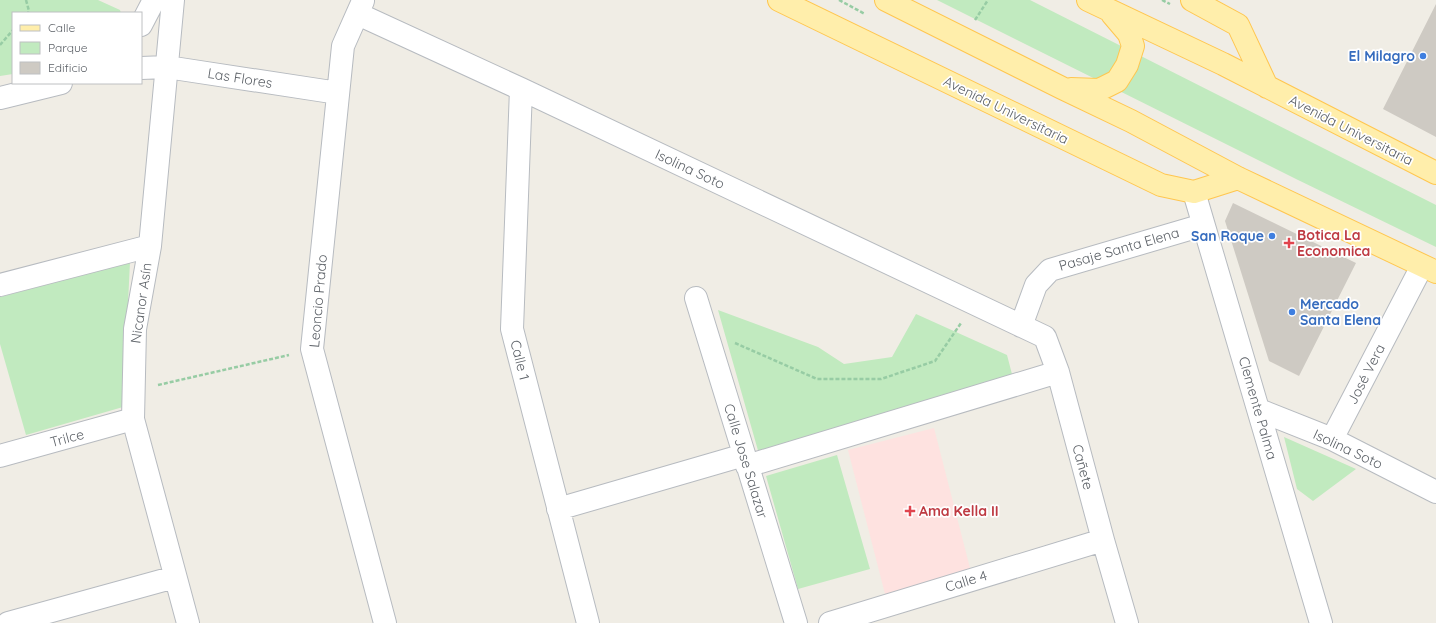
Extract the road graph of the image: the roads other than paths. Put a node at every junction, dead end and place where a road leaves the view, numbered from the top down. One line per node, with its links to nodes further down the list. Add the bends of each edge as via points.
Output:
1 (779, 0): 19 (main road, Avenida Universitaria, via 1161,185)
2 (886, 0): 13 (main road)
3 (1088, 0): 7 (main road, Avenida Universitaria)
4 (1192, 0): 12 (main road, via 1238,24)
5 (156, 1): 8 (street, Nicanor Asín); 9 (street, Nicanor Asín)
6 (361, 7): 14 (street, Isolina Soto); 15 (street, Leoncio Prado, via 343,46)
7 (1108, 10): 12 (main road, Avenida Universitaria); 13 (main road, via 1129,34 1132,46 1127,65 1117,81 1099,90)
8 (142, 23)
9 (167, 67): 10 (street, Las Flores); 15 (street, Las Flores); 21 (street, Nicanor Asín)
10 (142, 68)
11 (57, 84): 16 (street)
12 (1267, 86): 17 (main road, Avenida Universitaria)
13 (1062, 88): 18 (main road, via 1131,121)
14 (521, 89): 25 (street, Isolina Soto); 33 (street, Calle 1, via 512,329)
15 (338, 93): 38 (street, Leoncio Prado, via 312,349)
16 (0, 98)
17 (1436, 173)
18 (1238, 178): 19 (main road, Avenida Universitaria); 22 (main road)
19 (1194, 192): 20 (street, Clemente Palma)
20 (1204, 225): 25 (street, Pasaje Santa Elena, via 1050,270 1036,285); 27 (street, Clemente Palma)
21 (150, 246): 23 (street); 28 (street, Nicanor Asín, via 135,329)
22 (1429, 269): 29 (street, José Vera)
23 (0, 285)
24 (696, 298): 31 (street, Calle Jose Salazar)
25 (1021, 326): 26 (street, Cañete, via 1045,337)
26 (1058, 372): 31 (street); 34 (street, Cañete)
27 (1259, 410): 29 (street, Isolina Soto); 43 (street, Clemente Palma)
28 (133, 419): 30 (street, Trilce); 35 (street, Nicanor Asín)
29 (1332, 439): 32 (street, Isolina Soto)
30 (0, 456)
31 (745, 460): 33 (street); 40 (street, Calle Jose Salazar)
32 (1436, 492)
33 (558, 509): 39 (street, Calle 1)
34 (1103, 540): 41 (street, Calle 4); 42 (street, Cañete)
35 (175, 577): 36 (street); 37 (street, Nicanor Asín)
36 (8, 623)
37 (188, 623)
38 (386, 623)
39 (588, 623)
40 (796, 623)
41 (830, 623)
42 (1127, 623)
43 (1321, 623)

